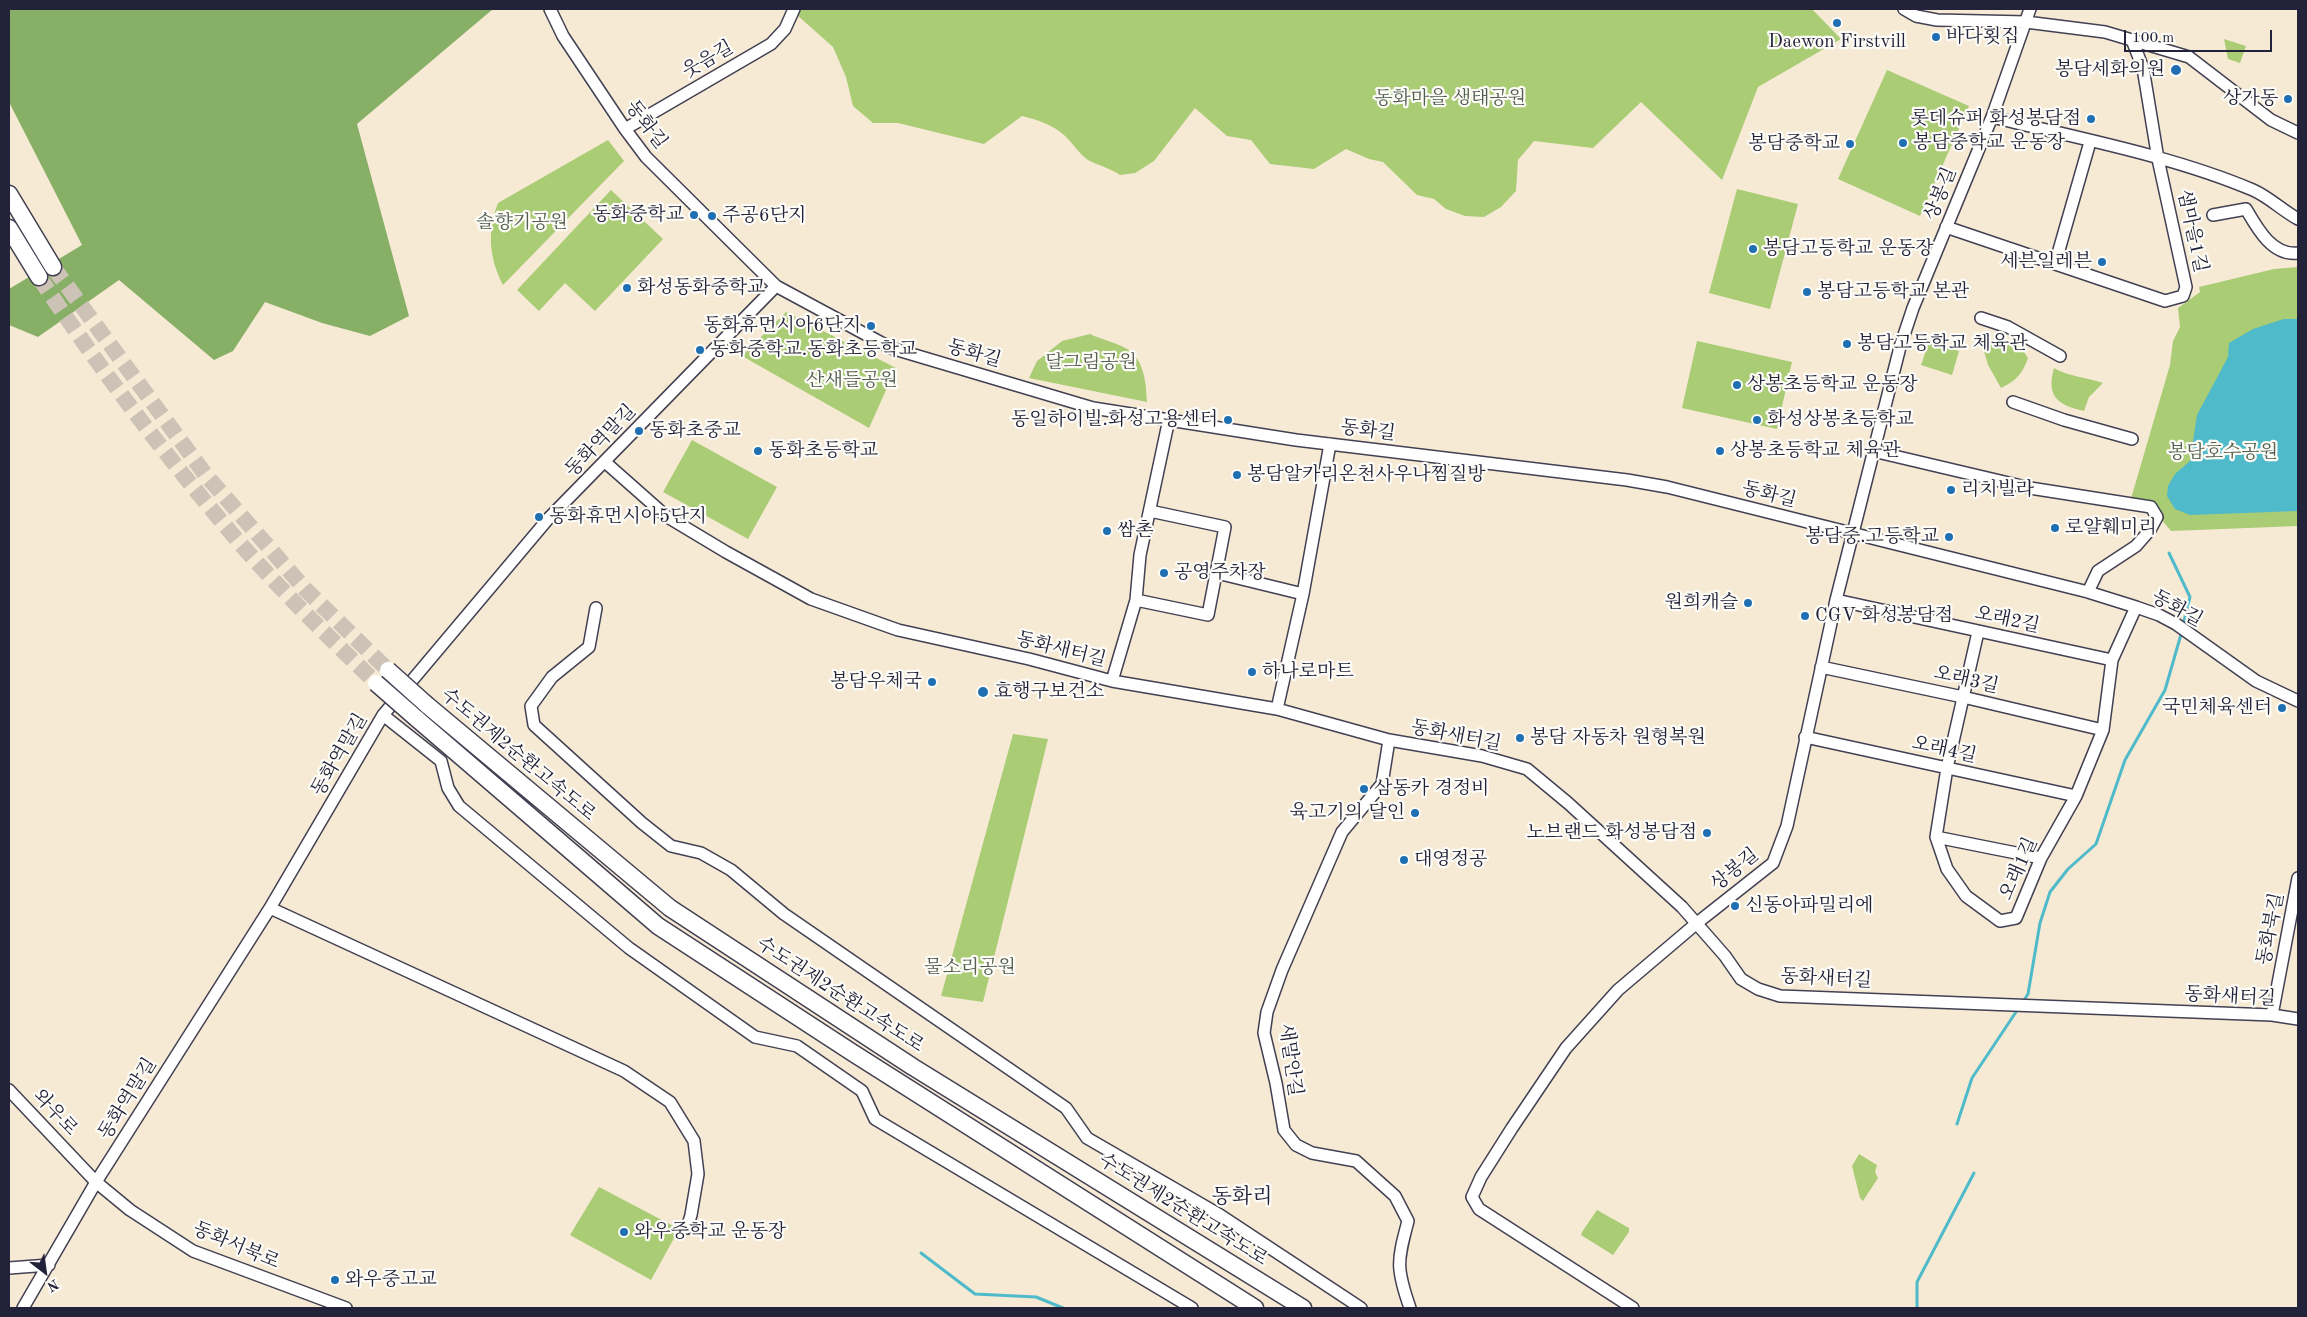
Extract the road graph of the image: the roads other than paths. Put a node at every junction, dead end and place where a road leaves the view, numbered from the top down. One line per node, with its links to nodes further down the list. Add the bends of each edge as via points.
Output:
1 (550, 9): 8 (street, 동화길, via 563,36)
2 (794, 9): 8 (street, 웃음길, via 785,29 771,44)
3 (1904, 9): 5 (street, via 1916,16 1937,20)
4 (2030, 9): 5 (street, 상봉길)
5 (2026, 22): 6 (street, via 2105,32); 7 (street, 상봉길)
6 (2132, 40): 9 (street, via 2189,58 2271,120); 11 (street, via 2143,68)
7 (1992, 117): 10 (street, 샘마을1길); 15 (street, 상봉길)
8 (625, 129): 21 (street, 동화길, via 646,157)
9 (2298, 133)
10 (2090, 142): 11 (street, 샘마을1길); 18 (street)
11 (2158, 159): 14 (street, 샘마을1길, via 2256,191); 18 (street, 샘마을1길, via 2186,287 2183,296 2165,301)
12 (9, 194): 19 (highway)
13 (2213, 215): 17 (street, 샘마을1길, via 2246,209 2258,232 2282,252)
14 (2298, 219)
15 (1946, 227): 18 (street, 샘마을1길); 28 (street, 상봉길, via 1903,339)
16 (9, 228): 20 (highway)
17 (2298, 253)
18 (2056, 264)
19 (53, 267)
20 (39, 277)
21 (776, 286): 25 (street, 동화길, via 891,348 1093,408); 29 (street, 동화역말길)
22 (1981, 318): 23 (street, via 2008,327)
23 (2060, 356)
24 (2013, 402): 26 (street)
25 (1170, 419): 27 (street, 동화길); 30 (street)
26 (2132, 439)
27 (1330, 444): 31 (street, 동화길, via 1627,480 1667,487); 34 (street)
28 (1873, 451): 31 (street, 상봉길); 33 (street, via 2030,488 2151,507 2157,517 2150,530 2136,546 2098,571)
29 (606, 462): 43 (street, 동화새터길, via 666,516 811,600 898,630); 48 (street, 동화역말길, via 548,519)
30 (1150, 511): 32 (street, via 1225,527); 35 (street, via 1140,555)
31 (1852, 534): 33 (street, 동화길); 36 (street, 상봉길)
32 (1217, 573): 34 (street); 35 (street, via 1208,615)
33 (2088, 592): 37 (street, 동화길)
34 (1302, 594): 47 (street)
35 (1136, 600): 43 (street)
36 (1836, 600): 39 (street, 오래2길); 41 (street, 상봉길)
37 (2136, 607): 40 (street, 오래1길); 46 (street, 동화길, via 2176,624 2256,681)
38 (596, 608): 71 (street, via 589,647 552,677 531,706 534,725 671,846 701,853 731,870 784,914 1066,1108 1087,1138 1220,1215)
39 (1978, 632): 40 (street, 오래2길); 45 (street, 오래1길)
40 (2112, 660): 49 (street, 오래1길)
41 (1821, 667): 45 (street, 오래3길); 50 (street, 상봉길)
42 (388, 670): 70 (highway, 수도권제2순환고속도로, bridge, via 670,908 914,1067)
43 (1112, 681): 47 (street, 동화새터길)
44 (376, 683): 69 (highway, 수도권제2순환고속도로, bridge, via 658,926 852,1054)
45 (1963, 697): 49 (street, 오래3길); 52 (street, 오래1길)
46 (2298, 701)
47 (1277, 709): 51 (street, 동화새터길)
48 (383, 715): 57 (street, 동화역말길); 68 (street, via 441,761 448,788 459,806 629,948 755,1037 797,1046 862,1091 875,1119)
49 (2103, 730): 53 (street, 오래1길)
50 (1805, 737): 52 (street, 오래4길); 58 (street, 상봉길, via 1787,826 1773,863)
51 (1389, 740): 58 (street, 동화새터길, via 1482,756 1527,769 1568,802); 72 (street, 새말안길, via 1382,784 1342,832 1282,970 1267,1012 1264,1033 1284,1130 1296,1145 1312,1153 1356,1160 1400,1204 1408,1221 1398,1257 1400,1280)
52 (1947, 768): 53 (street, 오래4길); 54 (street, 오래1길)
53 (2076, 796): 55 (street, 오래1길)
54 (1936, 837): 55 (street); 55 (street, 오래1길, via 1947,869 1966,896 2000,921 2016,918)
55 (2041, 858)
56 (2298, 878): 59 (street, 동화북길)
57 (270, 908): 62 (street, 동화역말길); 63 (street, via 624,1071 670,1102 694,1141 698,1174)
58 (1697, 923): 59 (street, 동화새터길, via 1741,979 1780,996); 73 (street, 상봉길, via 1618,990 1566,1048 1481,1177 1472,1197 1479,1210)
59 (2272, 1015): 60 (street, 동화새터길)
60 (2298, 1019)
61 (9, 1090): 62 (street, 와우로)
62 (96, 1182): 64 (street, 동화역말길); 67 (street, 동화서북로, via 130,1210 193,1250)
63 (687, 1228)
64 (49, 1265): 65 (street); 66 (street, 동화역말길)
65 (9, 1268)
66 (23, 1308)
67 (346, 1308)
68 (1192, 1308)
69 (1255, 1308)
70 (1303, 1308)
71 (1361, 1308)
72 (1410, 1308)
73 (1633, 1308)

